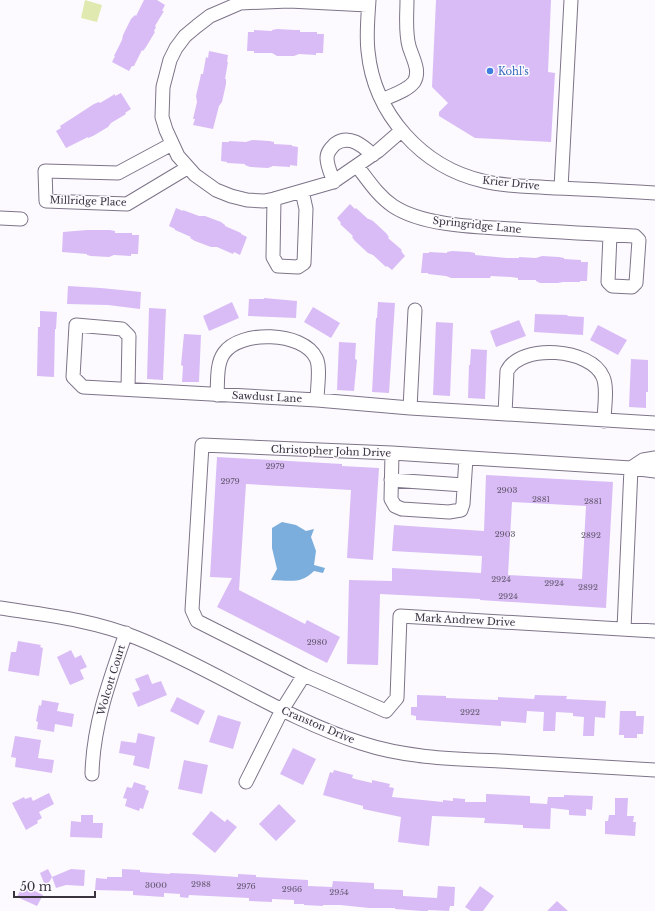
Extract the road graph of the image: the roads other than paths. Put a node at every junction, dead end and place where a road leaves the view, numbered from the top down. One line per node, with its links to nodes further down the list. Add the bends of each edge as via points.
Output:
1 (407, 0): 6 (street, via 407,33 417,69 416,77 409,87)
2 (571, 0): 13 (street)
3 (269, 1): 4 (street); 5 (street)
4 (241, 2): 8 (street, via 210,16 197,26 185,36 170,60 163,88 162,117)
5 (368, 2): 6 (street, Krier Drive, via 368,51)
6 (382, 100): 7 (street, Krier Drive)
7 (401, 131): 9 (street); 13 (street, Krier Drive, via 433,159 465,176 484,182)
8 (172, 144): 11 (street); 11 (street, Millridge Place, via 118,173 45,171 46,201 127,204)
9 (373, 155): 10 (street); 12 (street, via 363,145 352,140 342,140 334,145 327,156)
10 (357, 166): 12 (street); 19 (street, Springridge Lane, via 375,190 393,206 415,217 435,222 485,227)
11 (188, 168): 16 (street, via 216,190 231,196 247,200)
12 (334, 182): 14 (street)
13 (561, 188): 15 (street, Krier Drive)
14 (302, 191): 16 (street); 16 (street, via 306,209 304,263 298,268 278,266 273,257)
15 (655, 193)
16 (274, 199)
17 (0, 218): 18 (street)
18 (21, 219)
19 (610, 235)
20 (415, 310): 24 (street)
21 (128, 389): 21 (street, Sawdust Lane, via 84,387 73,377 76,325 122,329 129,336); 22 (street, Sawdust Lane)
22 (217, 395): 23 (street, Sawdust Lane); 23 (street, Sawdust Lane, via 220,361 230,346 248,339 277,338 303,345 316,357)
23 (317, 400): 24 (street, Sawdust Lane)
24 (410, 408): 25 (street, Sawdust Lane)
25 (505, 414): 26 (street, Sawdust Lane); 26 (street, via 507,371 510,365 516,360 539,353 564,353 584,360 603,376)
26 (604, 421): 27 (street, Sawdust Lane)
27 (655, 423)
28 (392, 453): 29 (street, Christopher John Drive); 33 (street); 36 (street, Christopher John Drive, via 202,446 192,610)
29 (466, 458): 31 (street, Christopher John Drive); 34 (street)
30 (655, 458): 31 (street, via 643,460)
31 (631, 468): 32 (street, Christopher John Drive); 37 (street)
32 (655, 471)
33 (391, 480): 34 (street); 34 (street, via 391,499 395,506 402,509 450,512 461,510)
34 (464, 485)
35 (0, 608): 39 (street, Cranston Drive, via 86,623)
36 (194, 616): 40 (street, Mark Andrew Drive, via 197,621)
37 (624, 629): 38 (street, Mark Andrew Drive); 40 (street, Mark Andrew Drive, via 400,616 397,698 386,712)
38 (655, 631)
39 (126, 633): 41 (street, Cranston Drive, via 178,656); 43 (street, Wolcott Court, via 101,707)
40 (304, 675): 41 (street)
41 (282, 710): 42 (street, Cranston Drive, via 345,738 403,754); 44 (street)
42 (655, 770)
43 (92, 774)
44 (246, 782)

